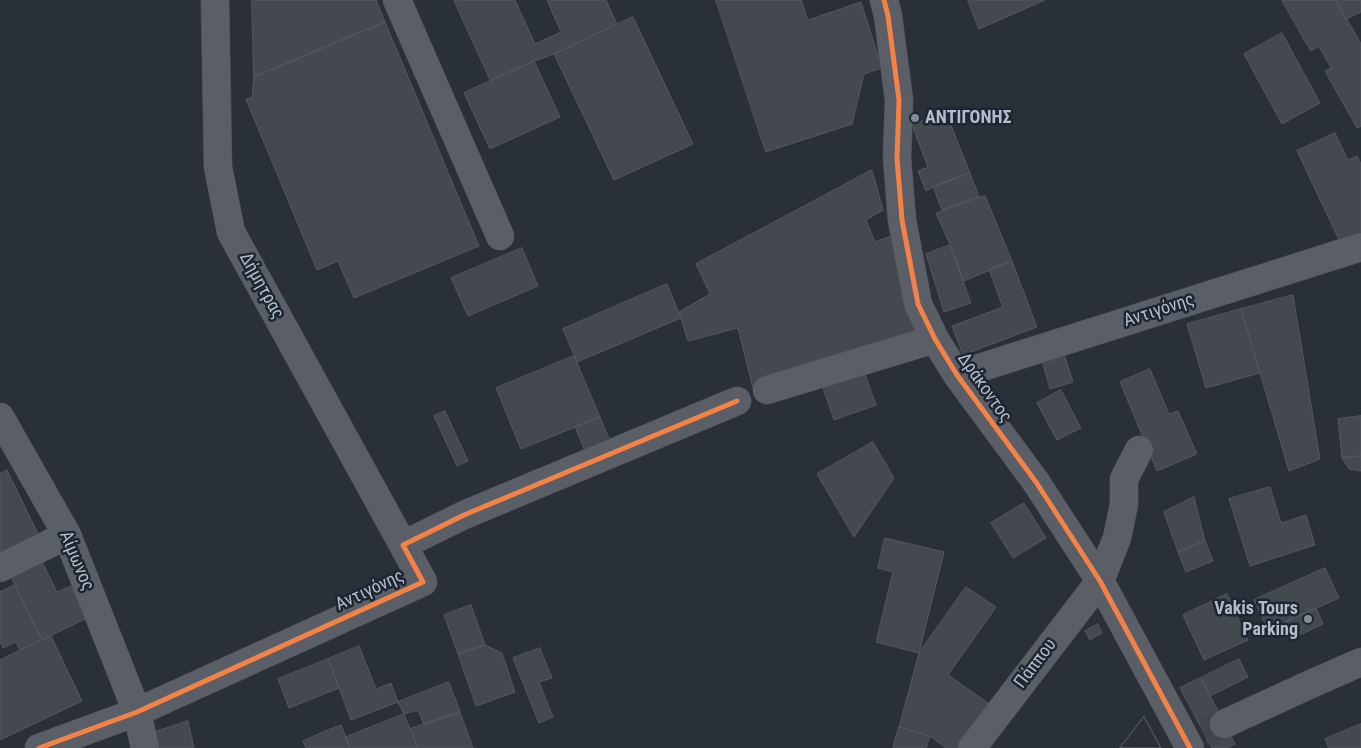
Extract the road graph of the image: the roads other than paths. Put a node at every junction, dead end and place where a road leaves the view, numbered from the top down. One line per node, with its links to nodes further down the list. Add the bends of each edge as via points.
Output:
1 (215, 0): 13 (street, Δήμητρας, via 218,166 231,232)
2 (398, 0): 4 (street)
3 (884, 0): 6 (street, Δράκοντος, via 899,100 897,158 902,220 918,304)
4 (500, 236)
5 (1361, 248): 7 (street, Αντιγόνης)
6 (935, 339): 7 (street, Δράκοντος); 8 (street)
7 (957, 375): 15 (street, Δράκοντος, via 1036,482)
8 (768, 390)
9 (737, 401): 13 (street, Αντιγόνης, via 464,515)
10 (0, 417): 12 (street, Αίμωνος)
11 (1139, 450): 15 (street, Πάππου, via 1124,479 1124,504 1117,538)
12 (66, 535): 14 (street); 17 (street, Αίμωνος)
13 (404, 545): 17 (street, Αντιγόνης, via 422,582)
14 (0, 568)
15 (1100, 581): 18 (street, Δράκοντος); 21 (street, Πάππου)
16 (1361, 662): 18 (street)
17 (137, 712): 19 (street, Αντιγόνης); 20 (street, Αίμωνος)
18 (1201, 736)
19 (39, 748)
20 (145, 748)
21 (972, 748)

